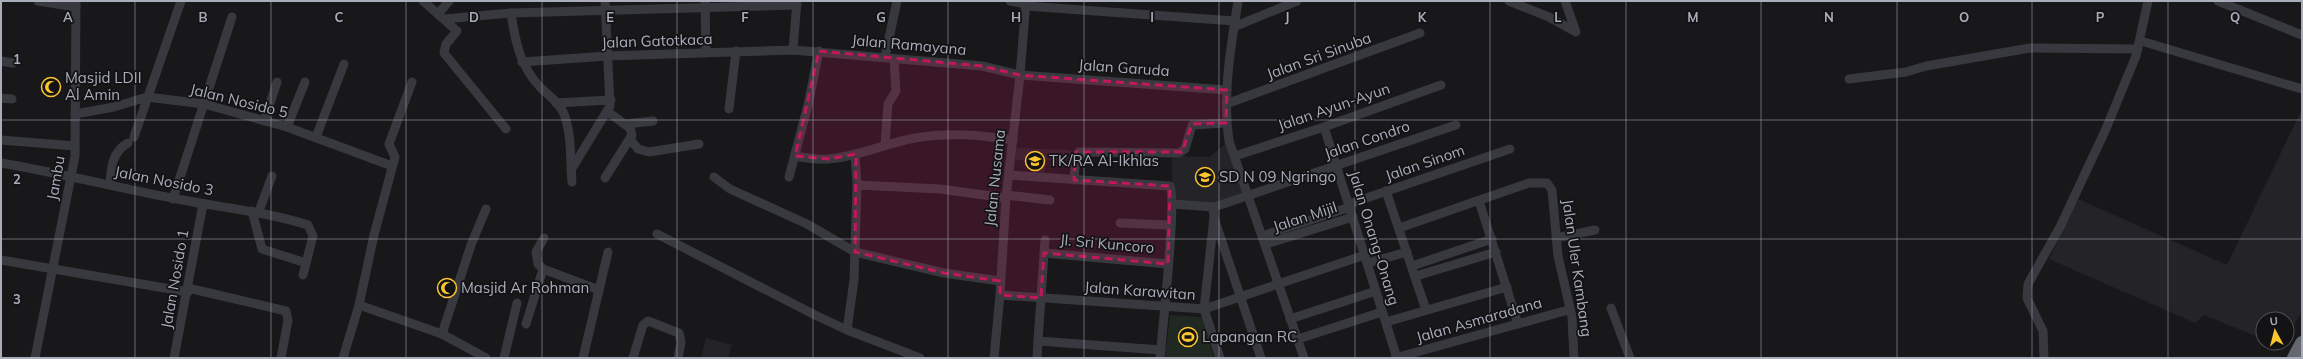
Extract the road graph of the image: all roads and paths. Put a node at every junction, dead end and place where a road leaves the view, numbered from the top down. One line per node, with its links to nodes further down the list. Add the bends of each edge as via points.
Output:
1 (38, 1): 15 (street)
2 (181, 1): 46 (street)
3 (423, 1): 21 (street)
4 (449, 1): 21 (street)
5 (605, 1): 18 (street)
6 (897, 1): 33 (street)
7 (1010, 1): 16 (street)
8 (1238, 1): 23 (street)
9 (1297, 1): 23 (street)
10 (1509, 1): 11 (street, via 1549,17 1576,32)
11 (1565, 1)
12 (2148, 1): 27 (street)
13 (2218, 1): 26 (street)
14 (798, 2): 17 (street); 28 (street)
15 (76, 4): 55 (street, Jambu)
16 (1026, 4): 23 (street); 38 (street, Jalan Nusama)
17 (705, 5): 18 (street); 31 (street)
18 (605, 11): 19 (street); 32 (street)
19 (511, 13): 22 (street); 35 (street, via 515,42)
20 (232, 17): 51 (street)
21 (441, 17): 22 (street); 24 (street)
22 (472, 17): 24 (street)
23 (1235, 23): 45 (street)
24 (457, 31): 63 (street, via 446,44 444,53)
25 (1420, 33): 52 (street, Jalan Sri Sinuba)
26 (2302, 35)
27 (2139, 45): 39 (street, via 2030,48 1926,66 1900,74); 44 (street); 172 (street, via 2090,164 2028,284 2026,298 2043,331)
28 (793, 50): 29 (street, Jalan Gatotkaca); 30 (street, Jalan Ramayana)
29 (736, 51): 31 (street, Jalan Gatotkaca); 53 (street)
30 (819, 51): 33 (street, Jalan Ramayana); 73 (street)
31 (706, 53): 32 (street, Jalan Gatotkaca)
32 (607, 56): 35 (street, Jalan Gatotkaca); 49 (street)
33 (889, 58): 38 (street, Jalan Ramayana, via 982,66); 70 (street, via 896,91 888,104)
34 (1, 61): 36 (street)
35 (522, 62): 50 (street, via 539,86)
36 (13, 63)
37 (344, 64): 64 (street)
38 (1020, 75): 45 (street, Jalan Garuda); 67 (street, Jalan Nusama)
39 (1849, 78)
40 (277, 82): 56 (street)
41 (305, 82): 61 (street)
42 (412, 82): 76 (street, via 389,144 395,158)
43 (1441, 85): 62 (street, Jalan Ayun-Ayun)
44 (2302, 89)
45 (1227, 90): 52 (street)
46 (147, 97): 51 (street, Jalan Nosido 5); 55 (street, Jalan Nosido 5, via 114,108); 87 (street, via 131,140 120,147 114,157)
47 (1, 98): 48 (street)
48 (12, 99)
49 (611, 100): 50 (street); 54 (street)
50 (556, 103): 78 (street, via 564,113 567,123)
51 (204, 104): 56 (street, Jalan Nosido 5); 92 (street)
52 (1226, 104): 58 (street)
53 (729, 109)
54 (608, 112): 59 (street); 78 (street)
55 (75, 114): 69 (street, Jambu)
56 (264, 121): 61 (street, Jalan Nosido 5)
57 (653, 121): 59 (street)
58 (1226, 123): 74 (street); 85 (street, via 1192,125 1185,149 1179,153 1079,152 1076,157)
59 (625, 124): 65 (street, via 632,132)
60 (1456, 125): 77 (street, Jalan Condro)
61 (287, 127): 64 (street, Jalan Nosido 5)
62 (1324, 127): 74 (street, Jalan Ayun-Ayun); 77 (street, Jalan Onang-Onang)
63 (506, 129)
64 (316, 137): 76 (street, Jalan Nosido 5)
65 (630, 139): 68 (street, via 638,149 649,152); 83 (street)
66 (1, 140): 69 (street)
67 (1013, 140): 70 (street, via 971,134 948,134 916,138); 80 (street, Jalan Nusama)
68 (699, 144)
69 (75, 146): 79 (street, Jambu)
70 (885, 146): 72 (street)
71 (1510, 149): 89 (street, Jalan Sinom)
72 (856, 154): 73 (street, via 828,159); 88 (street)
73 (795, 156): 84 (street)
74 (1235, 156): 91 (street)
75 (1, 163): 79 (street, Jalan Nosido 3)
76 (392, 166): 137 (street)
77 (1337, 166): 91 (street, Jalan Condro); 97 (street, Jalan Onang-Onang)
78 (571, 170): 86 (street)
79 (72, 175): 87 (street, Jalan Nosido 3); 124 (street, Jambu)
80 (1009, 175): 85 (street); 90 (street, Jalan Nusama)
81 (272, 176): 100 (street)
82 (714, 177): 114 (street, via 730,189 807,224)
83 (605, 178)
84 (789, 178)
85 (1074, 180): 96 (street, via 1170,186)
86 (572, 182)
87 (110, 185): 92 (street, Jalan Nosido 3)
88 (857, 185): 90 (street, via 940,189); 114 (street)
89 (1386, 191): 97 (street, Jalan Sinom); 105 (street)
90 (1006, 196): 93 (street); 127 (street, Jalan Nusama)
91 (1247, 197): 98 (street, Jalan Condro); 112 (street)
92 (173, 198): 95 (street, Jalan Nosido 3)
93 (1050, 200)
94 (1479, 201): 105 (street); 109 (street, Jalan Uler Kambang, via 1530,183 1547,183 1552,190); 110 (street)
95 (203, 204): 100 (street, Jalan Nosido 3); 130 (street, Jalan Nosido 1)
96 (1172, 204): 98 (street, Jalan Condro); 104 (street)
97 (1349, 206): 102 (street, Jalan Onang-Onang); 112 (street, Jalan Sinom)
98 (1213, 207): 101 (street)
99 (486, 209): 149 (street, via 471,245)
100 (255, 211): 120 (street, via 262,248); 120 (street, Jalan Nosido 3, via 311,228 313,236)
101 (1214, 217): 134 (street); 140 (street)
102 (1353, 217): 112 (street, Jalan Mijil); 118 (street, Jalan Onang-Onang)
103 (1120, 222): 104 (street)
104 (1170, 225): 121 (street)
105 (1399, 228): 115 (street)
106 (1595, 230): 109 (street)
107 (657, 234): 148 (street)
108 (544, 238): 123 (street, via 536,252 538,264)
109 (1556, 238): 170 (street, Jalan Uler Kambang, via 1572,317)
110 (1492, 239): 116 (street); 122 (street)
111 (1045, 240): 117 (street)
112 (1264, 240): 128 (street)
113 (608, 252): 131 (street)
114 (855, 252): 127 (street, via 944,274); 148 (street, via 852,304)
115 (1407, 252): 118 (street, Jalan Karawitan); 122 (street)
116 (1496, 252): 126 (street); 129 (street)
117 (1044, 253): 121 (street, Jl. Sri Kuncoro); 135 (street)
118 (1367, 259): 128 (street, Jalan Karawitan); 132 (street, Jalan Onang-Onang)
119 (1, 260): 124 (street)
120 (306, 263): 125 (street)
121 (1168, 264): 138 (street)
122 (1412, 266): 126 (street)
123 (543, 269): 131 (street); 146 (street)
124 (52, 270): 130 (street); 154 (street, Jambu)
125 (303, 275)
126 (1416, 276): 141 (street)
127 (1000, 281): 133 (street, Jalan Nusama)
128 (1279, 284): 134 (street, Jalan Karawitan); 144 (street)
129 (1506, 288): 141 (street); 147 (street)
130 (188, 290): 155 (street, Jalan Nosido 1); 156 (street, via 286,311 288,320)
131 (599, 290): 160 (street)
132 (1376, 291): 143 (street, Jalan Onang-Onang); 144 (street)
133 (1000, 295): 135 (street, Jalan Karawitan); 164 (street, Jalan Nusama)
134 (1239, 297): 140 (street, Jalan Karawitan); 167 (street)
135 (1041, 298): 138 (street, Jalan Karawitan); 151 (street)
136 (517, 303): 159 (street)
137 (359, 305): 149 (street); 157 (street)
138 (1164, 306): 140 (street, Jalan Karawitan); 153 (street)
139 (1611, 308): 171 (street)
140 (1204, 309): 166 (street)
141 (1426, 310): 145 (street)
142 (1568, 310): 147 (street, Jalan Asmaradana)
143 (1382, 312): 145 (street, Jalan Onang-Onang); 150 (street)
144 (1290, 318): 150 (street)
145 (1386, 322): 169 (street, Jalan Onang-Onang)
146 (526, 324)
147 (1518, 324): 169 (street, Jalan Asmaradana)
148 (846, 330): 163 (street)
149 (442, 334): 158 (street)
150 (1298, 339): 168 (street)
151 (1038, 341): 153 (street); 165 (street)
152 (2302, 343): 173 (highway)
153 (1161, 354)
154 (35, 358)
155 (174, 358)
156 (281, 358)
157 (343, 358)
158 (486, 358)
159 (504, 358)
160 (583, 358)
161 (634, 358): 162 (street, via 643,325 648,321 679,333 681,342)
162 (678, 358)
163 (920, 358)
164 (994, 358)
165 (1037, 358)
166 (1220, 358)
167 (1261, 358)
168 (1304, 358)
169 (1397, 358)
170 (1574, 358)
171 (1630, 358)
172 (2044, 358)
173 (2294, 358)

